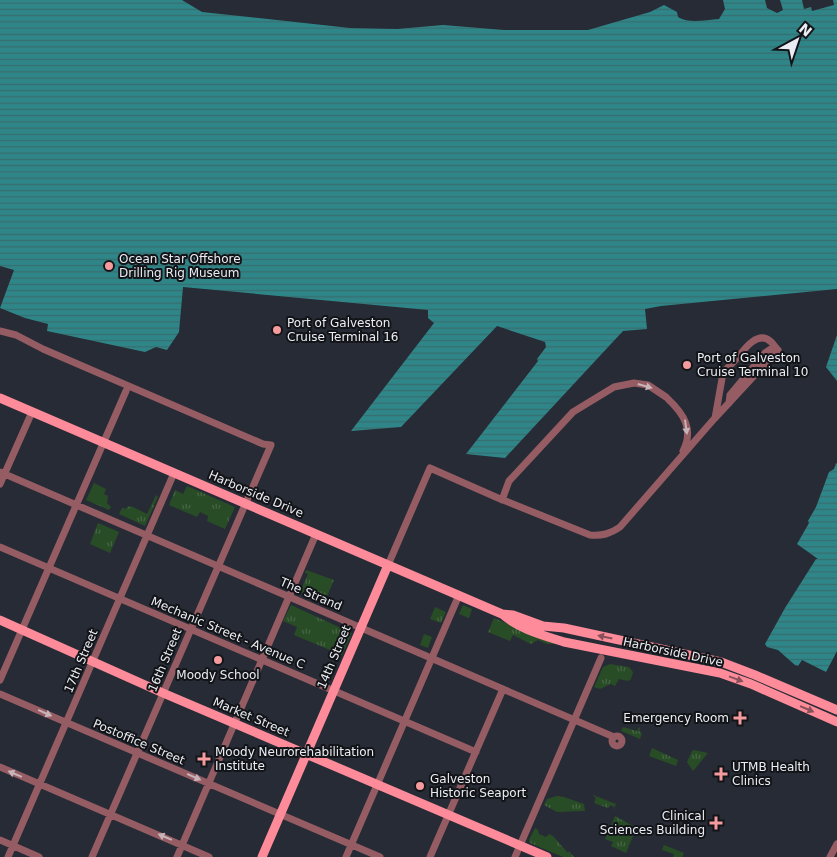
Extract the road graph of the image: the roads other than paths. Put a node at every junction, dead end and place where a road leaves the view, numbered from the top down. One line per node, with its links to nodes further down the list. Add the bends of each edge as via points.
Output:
1 (0, 331): 12 (street, 16th Street, via 16,335 271,445)
2 (126, 391): 6 (street)
3 (0, 398): 4 (main road, Harborside Drive)
4 (32, 412): 6 (main road, Harborside Drive); 8 (street)
5 (714, 419): 5 (street, via 723,373 752,341 769,340 776,348 735,399); 7 (street)
6 (103, 442): 9 (main road, Harborside Drive); 13 (street)
7 (679, 460): 11 (street, via 620,527 601,536 590,535); 11 (street, one-way to 7, via 509,481 573,412 614,387 634,383 648,385 667,398 684,416 687,443)
8 (2, 473): 10 (street); 13 (street, The Strand)
9 (174, 473): 12 (main road, Harborside Drive); 15 (street, 17th Street)
10 (0, 484)
11 (502, 500): 17 (street, 14th Street, via 430,468)
12 (246, 503): 14 (main road, Harborside Drive); 18 (street, 16th Street)
13 (76, 505): 15 (street, The Strand); 19 (street)
14 (316, 534): 17 (main road, Harborside Drive); 21 (street)
15 (147, 536): 18 (street, The Strand); 22 (street, 17th Street)
16 (0, 547): 19 (street, Mechanic Street - Avenue C)
17 (388, 565): 20 (main road, Harborside Drive); 25 (main road, 14th Street)
18 (218, 566): 21 (street, The Strand); 27 (street, 16th Street)
19 (49, 568): 22 (street, Mechanic Street - Avenue C); 26 (street)
20 (459, 595): 23 (main road, Harborside Drive); 29 (street)
21 (289, 597): 25 (street, The Strand); 31 (street)
22 (120, 599): 27 (street, Mechanic Street - Avenue C); 32 (street, 17th Street)
23 (502, 614): 28 (main road, Harborside Drive, one-way to 23, via 543,626); 34 (main road, Harborside Drive, via 511,622 564,642)
24 (0, 620): 26 (main road, Market Street)
25 (360, 628): 29 (street, The Strand); 39 (main road, 14th Street)
26 (22, 630): 32 (main road, Market Street); 36 (street)
27 (191, 630): 31 (street, Mechanic Street - Avenue C); 40 (street, 16th Street)
28 (668, 650): 33 (main road, Harborside Drive); 34 (main road)
29 (432, 658): 38 (street, The Strand); 45 (street)
30 (601, 658): 44 (street)
31 (262, 660): 39 (street, Mechanic Street - Avenue C); 48 (street)
32 (93, 662): 40 (main road, Market Street); 47 (street, 17th Street)
33 (721, 662): 35 (main road); 37 (main road, Harborside Drive)
34 (664, 663): 35 (main road, Harborside Drive)
35 (720, 673): 42 (main road, Harborside Drive, one-way to 42)
36 (0, 680)
37 (785, 688): 42 (main road); 43 (main road, Harborside Drive)
38 (503, 689): 44 (street, The Strand); 50 (street)
39 (333, 690): 45 (street, Mechanic Street - Avenue C); 52 (main road, 14th Street)
40 (164, 693): 48 (main road, Market Street); 51 (street, 16th Street)
41 (0, 694): 47 (street, Postoffice Street, one-way to 47)
42 (782, 698): 46 (main road, Harborside Drive, one-way to 46)
43 (837, 710)
44 (574, 720): 49 (street, The Strand); 64 (street)
45 (405, 722): 50 (street, Mechanic Street - Avenue C); 56 (street)
46 (837, 722)
47 (66, 723): 51 (street, Postoffice Street); 54 (street, 17th Street)
48 (234, 723): 52 (main road, Market Street); 55 (street)
49 (614, 737)
50 (476, 752): 59 (street)
51 (138, 753): 55 (street, Postoffice Street, one-way to 55); 57 (street, 16th Street)
52 (306, 754): 56 (main road, Market Street); 58 (main road, 14th Street)
53 (0, 767): 54 (street, one-way to 53)
54 (40, 784): 57 (street); 65 (street, 17th Street)
55 (209, 784): 58 (street, Postoffice Street); 63 (street)
56 (378, 785): 59 (main road, Market Street); 61 (street)
57 (110, 815): 63 (street, one-way to 57); 68 (street, 16th Street)
58 (280, 815): 61 (street, Postoffice Street); 71 (main road, 14th Street)
59 (448, 815): 64 (main road, Market Street); 74 (street)
60 (0, 840): 65 (street)
61 (351, 844): 72 (street); 73 (street, Postoffice Street)
62 (837, 844): 77 (street)
63 (182, 845): 69 (street); 70 (street)
64 (520, 845): 75 (street); 76 (main road, Market Street)
65 (13, 846): 66 (street, 17th Street); 67 (street)
66 (8, 857)
67 (39, 857)
68 (92, 857)
69 (177, 857)
70 (209, 857)
71 (262, 857)
72 (346, 857)
73 (380, 857)
74 (430, 857)
75 (515, 857)
76 (548, 857)
77 (830, 857)

